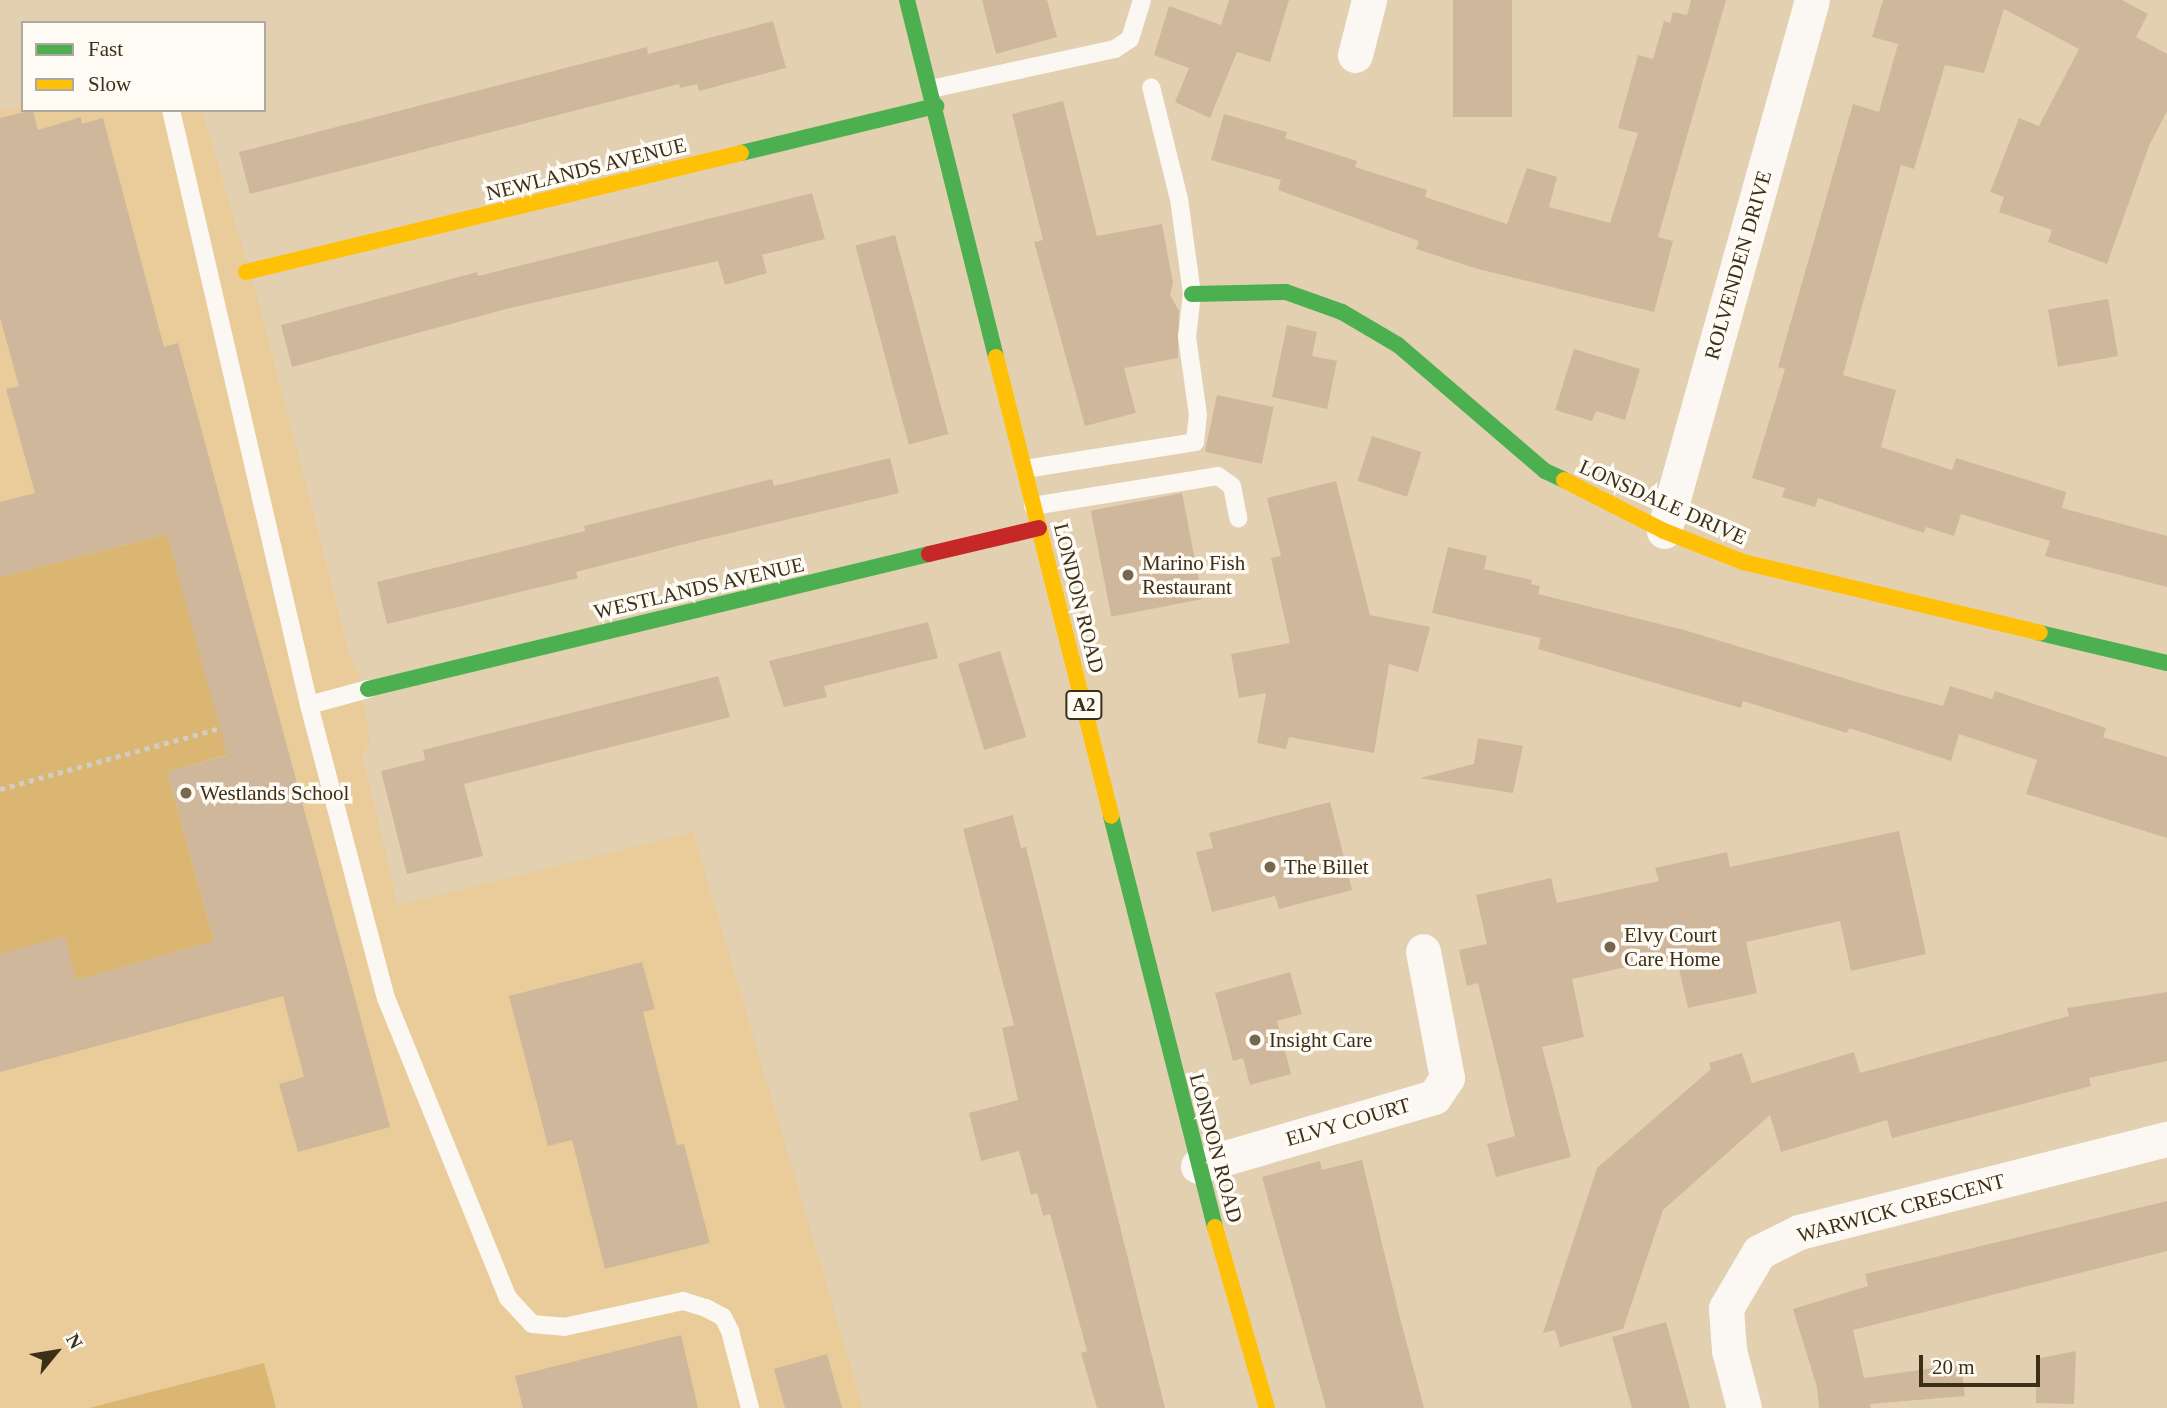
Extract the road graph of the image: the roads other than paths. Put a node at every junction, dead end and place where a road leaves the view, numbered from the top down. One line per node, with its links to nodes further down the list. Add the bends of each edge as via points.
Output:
1 (907, 0): 7 (street, LONDON ROAD / A2)
2 (1142, 0): 7 (lane, via 1130,39 1115,49)
3 (1369, 0): 5 (street)
4 (1812, 0): 15 (street, ROLVENDEN DRIVE)
5 (1355, 55)
6 (1151, 87): 10 (lane, via 1179,199)
7 (933, 98): 9 (street, NEWLANDS AVENUE); 11 (street, LONDON ROAD / A2)
8 (171, 112): 18 (lane)
9 (246, 272)
10 (1192, 295): 11 (lane, via 1187,337 1198,415 1195,442); 15 (street, LONSDALE DRIVE, via 1286,292 1342,312 1398,345 1447,383 1545,471)
11 (1026, 469): 12 (street, LONDON ROAD / A2)
12 (1033, 506): 13 (lane, via 1218,476 1232,486); 14 (street, LONDON ROAD / A2)
13 (1238, 519)
14 (1039, 528): 17 (street, WESTLANDS AVENUE); 21 (street, LONDON ROAD / A2)
15 (1664, 531): 16 (street, LONSDALE DRIVE, via 1743,562)
16 (2167, 663)
17 (368, 688): 18 (lane)
18 (309, 705): 22 (lane, via 386,998 508,1298 532,1324 564,1327 683,1301 706,1308 723,1317 730,1332)
19 (1423, 951): 21 (street, ELVY COURT, via 1447,1078 1434,1097)
20 (2167, 1139): 24 (street, WARWICK CRESCENT, via 1799,1232 1759,1252 1726,1308 1729,1350)
21 (1198, 1166): 23 (street, LONDON ROAD / A2)
22 (750, 1408)
23 (1267, 1408)
24 (1744, 1408)

